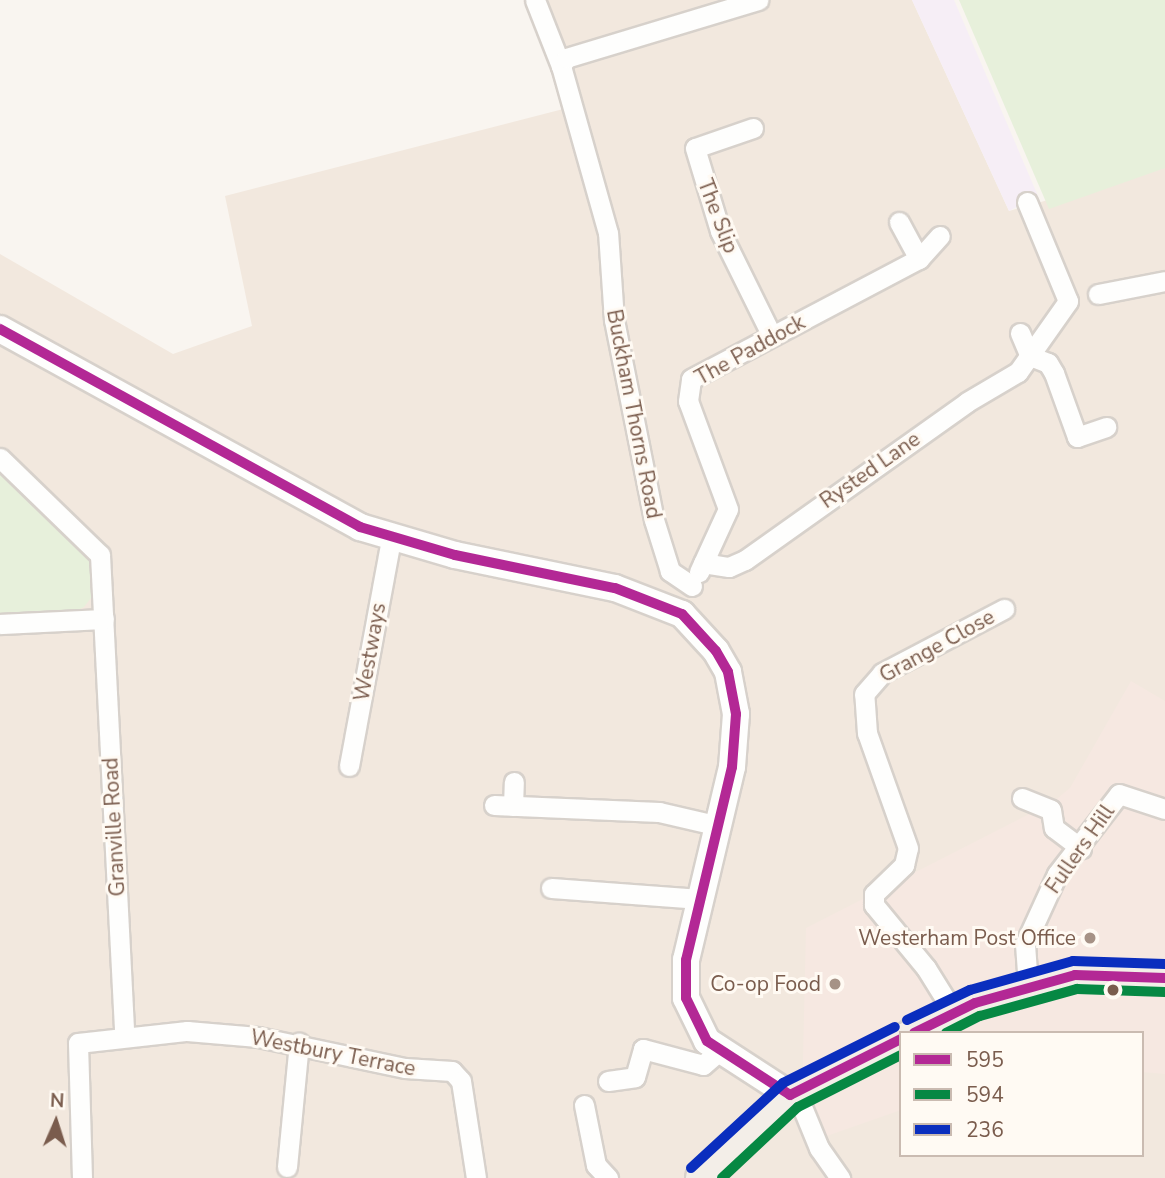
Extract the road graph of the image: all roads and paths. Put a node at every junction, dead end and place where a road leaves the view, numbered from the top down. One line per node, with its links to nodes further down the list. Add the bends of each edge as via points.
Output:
1 (535, 0): 4 (street, Buckham Thorns Road)
2 (758, 0): 3 (street)
3 (703, 9): 4 (street, via 566,58)
4 (561, 66): 20 (street, Buckham Thorns Road, via 608,233 614,320 654,520 670,571)
5 (753, 128): 14 (street, The Slip, via 695,148 720,231)
6 (1027, 202): 15 (street, Rysted Lane, via 1068,301)
7 (899, 222): 9 (street)
8 (940, 236): 9 (street, The Paddock)
9 (919, 258): 14 (street, The Paddock)
10 (1165, 281): 11 (street)
11 (1098, 294)
12 (0, 329): 18 (main road, via 312,505)
13 (1020, 333): 15 (street)
14 (772, 336): 19 (street, The Paddock, via 702,372 687,389 728,509)
15 (1030, 356): 16 (street, via 1048,363 1054,373 1077,437); 19 (street, Rysted Lane, via 1018,372 967,402 745,560 729,567)
16 (1106, 428)
17 (0, 458): 23 (street, Granville Road, via 95,545 101,563)
18 (391, 539): 22 (main road, via 615,588); 25 (street, Westways)
19 (704, 563): 20 (street, The Paddock)
20 (692, 586): 22 (street, The Paddock)
21 (1004, 609): 35 (street, Grange Close, via 882,673 864,694 867,733 908,848 904,865 874,894 874,905 926,968)
22 (682, 614): 29 (main road, via 716,651 733,693 736,741)
23 (104, 619): 24 (street); 37 (street, Granville Road)
24 (0, 624)
25 (349, 766)
26 (514, 782): 29 (street, via 504,805 659,812)
27 (1022, 798): 30 (street, via 1051,810 1054,828)
28 (1165, 809): 30 (street, Fullers Hill, via 1119,794)
29 (719, 826): 32 (main road)
30 (1080, 848): 34 (street, Fullers Hill, via 1057,874 1025,944)
31 (551, 888): 32 (street)
32 (701, 899): 40 (main road, via 684,980 693,1019)
33 (1165, 978): 34 (main road, via 1075,975)
34 (1028, 986): 35 (main road)
35 (954, 1013): 36 (main road)
36 (917, 1031)
37 (124, 1035): 39 (street, Westbury Terrace, via 199,1032); 45 (street, Westbury Terrace, via 78,1043)
38 (899, 1040): 42 (main road)
39 (299, 1043): 44 (street); 46 (street, Westbury Terrace, via 458,1075)
40 (719, 1051): 41 (street, via 703,1065 643,1049 635,1077); 42 (main road)
41 (608, 1081)
42 (793, 1094): 48 (main road); 49 (street, via 819,1148)
43 (584, 1105): 47 (street, via 596,1166)
44 (286, 1167)
45 (82, 1178)
46 (476, 1178)
47 (608, 1178)
48 (701, 1178)
49 (840, 1178)

